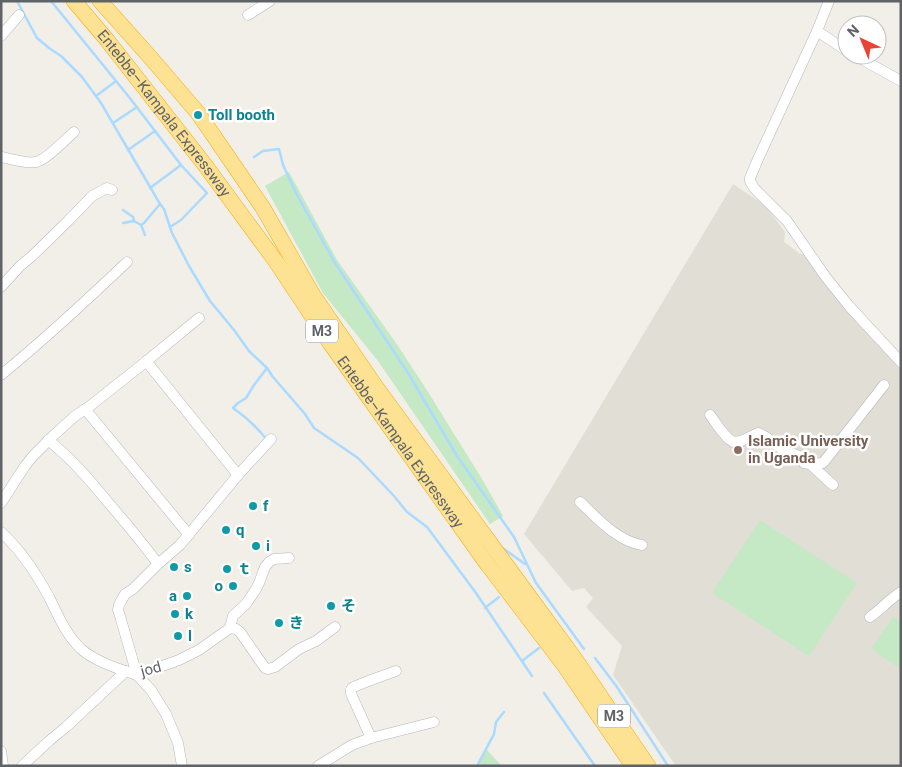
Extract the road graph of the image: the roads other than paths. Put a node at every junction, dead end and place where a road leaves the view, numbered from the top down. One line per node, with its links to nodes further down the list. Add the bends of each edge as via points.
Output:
1 (74, 1): 40 (highway, Entebbe–Kampala Expressway / M3, via 278,263 382,418 487,564)
2 (100, 1): 40 (highway, Entebbe–Kampala Expressway / M3, via 198,114 263,208 313,296)
3 (270, 1): 5 (street)
4 (829, 1): 7 (street)
5 (248, 14)
6 (19, 15): 8 (street)
7 (817, 31): 9 (street); 19 (street, via 767,137 750,182 787,221 849,306)
8 (1, 36)
9 (837, 44)
10 (871, 65): 11 (street)
11 (901, 82)
12 (74, 132): 13 (street, via 36,162)
13 (1, 157)
14 (112, 190): 16 (street, via 107,188 92,196)
15 (127, 262): 20 (street)
16 (1, 287)
17 (199, 318): 18 (street)
18 (146, 361): 22 (street); 27 (street)
19 (901, 362)
20 (1, 375)
21 (884, 386): 26 (street)
22 (85, 409): 25 (street); 32 (street)
23 (710, 415): 26 (street, via 721,432 733,442 758,433 767,436 780,448 803,457 804,463)
24 (271, 439): 27 (street)
25 (48, 440): 30 (street, via 25,466); 35 (street, via 80,470)
26 (821, 468): 28 (street)
27 (238, 475): 32 (street)
28 (833, 485)
29 (580, 502): 33 (street, via 612,530)
30 (1, 503)
31 (1, 532): 41 (street, jod, via 22,554 75,643 99,660)
32 (189, 536): 35 (street)
33 (642, 545)
34 (288, 558): 39 (street, jod, via 274,559 264,567 256,589 233,616)
35 (158, 564): 43 (street, via 125,594 118,605)
36 (901, 592): 37 (street)
37 (870, 617)
38 (335, 627): 39 (street, via 268,669 240,632)
39 (230, 628): 43 (street, jod, via 190,655)
40 (572, 666): 51 (highway, Entebbe–Kampala Expressway / M3); 52 (highway, Entebbe–Kampala Expressway / M3)
41 (126, 671): 43 (street, jod); 48 (street)
42 (396, 671): 45 (street, via 356,686 350,692)
43 (137, 674): 49 (street, via 166,714 178,743)
44 (434, 722): 45 (street)
45 (371, 738): 50 (street, via 352,745)
46 (1, 751): 47 (street)
47 (4, 766)
48 (22, 766)
49 (182, 766)
50 (318, 766)
51 (633, 766)
52 (648, 766)

